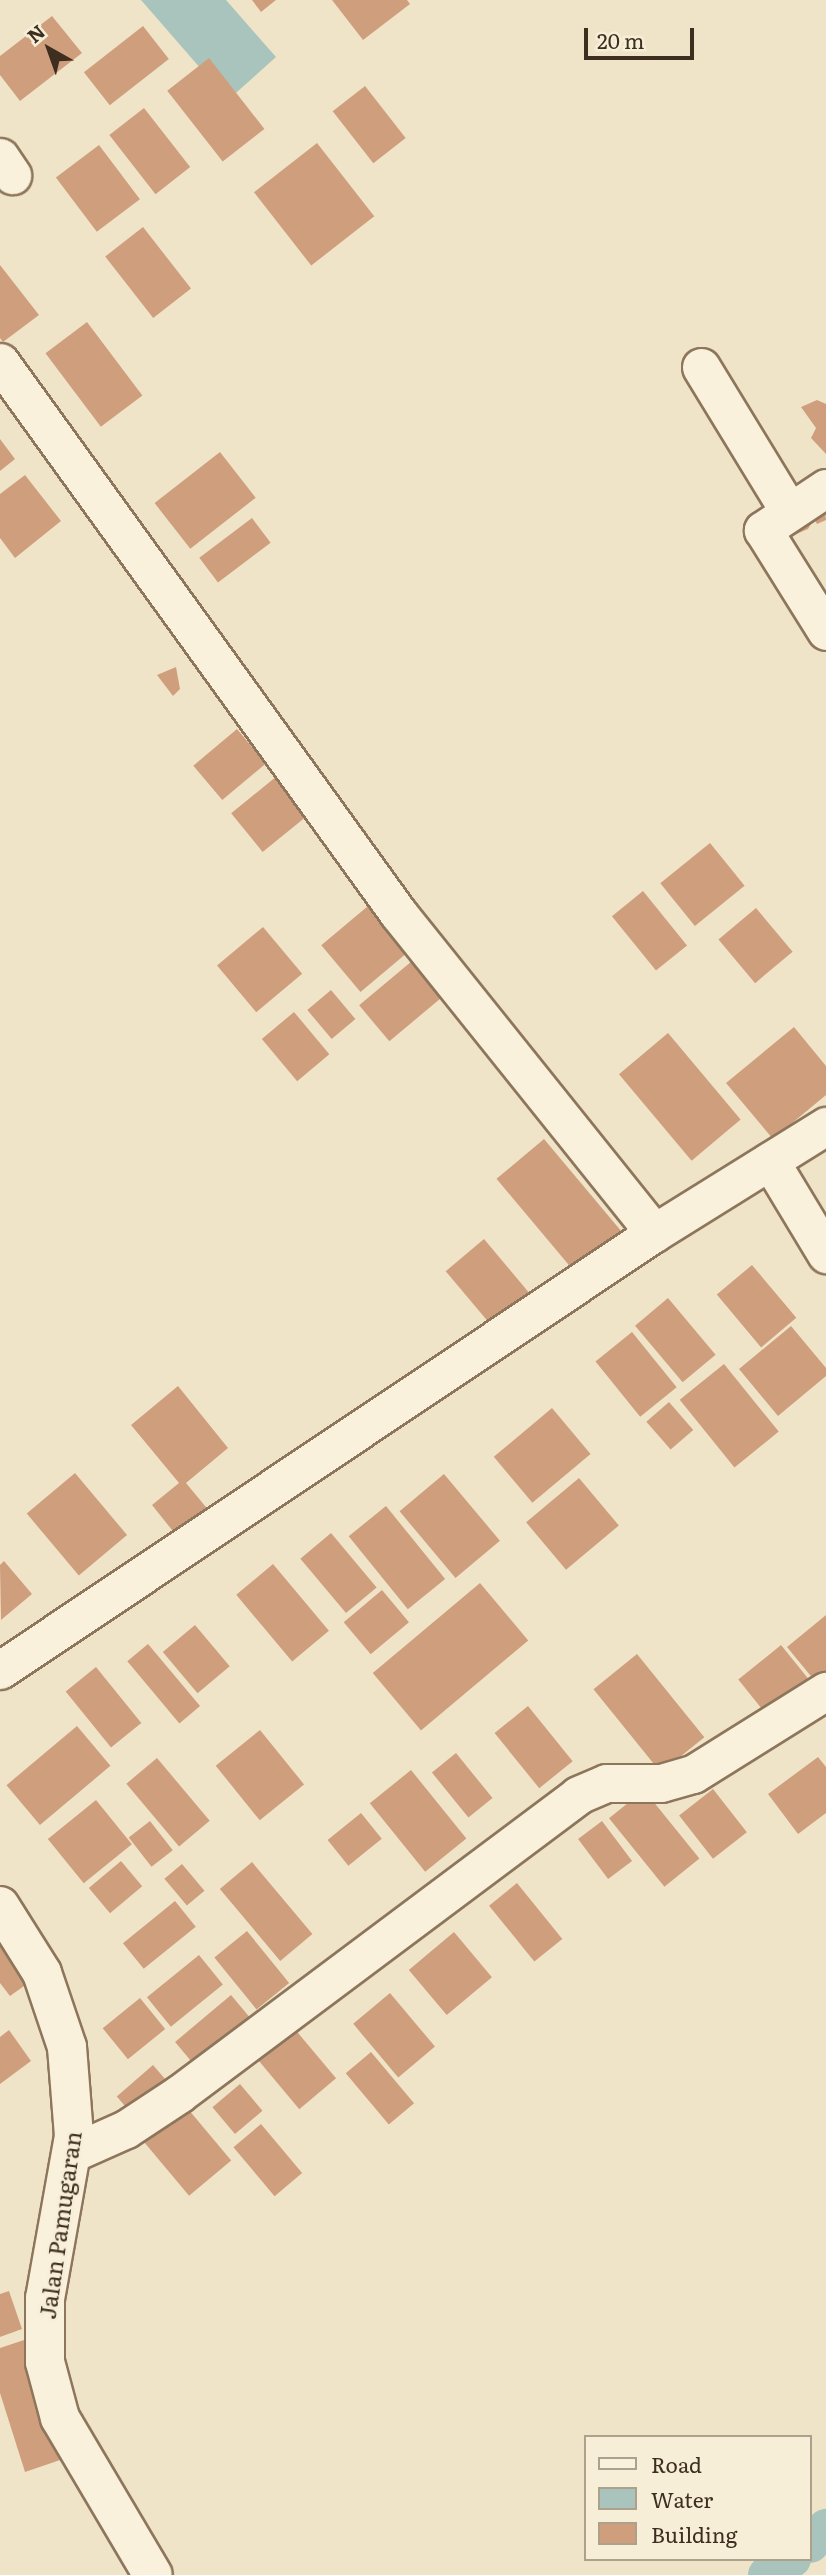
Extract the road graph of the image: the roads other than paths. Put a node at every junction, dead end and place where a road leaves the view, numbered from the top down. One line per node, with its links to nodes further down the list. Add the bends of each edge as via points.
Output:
1 (0, 362): 8 (street, via 398,913)
2 (701, 368): 4 (street)
3 (826, 488): 4 (street)
4 (789, 511): 5 (street, via 768,524 764,534)
5 (826, 631)
6 (826, 1126): 7 (street)
7 (770, 1161): 8 (street); 9 (street)
8 (654, 1233): 10 (street)
9 (826, 1254)
10 (0, 1670)
11 (826, 1691): 13 (street, via 693,1774 661,1783 606,1783 578,1795 179,2094 127,2129)
12 (0, 1906): 13 (street, Jalan Pamugaran, via 42,1973 67,2048)
13 (72, 2153): 14 (street, Jalan Pamugaran, via 45,2298 45,2362 60,2418)
14 (153, 2575)

